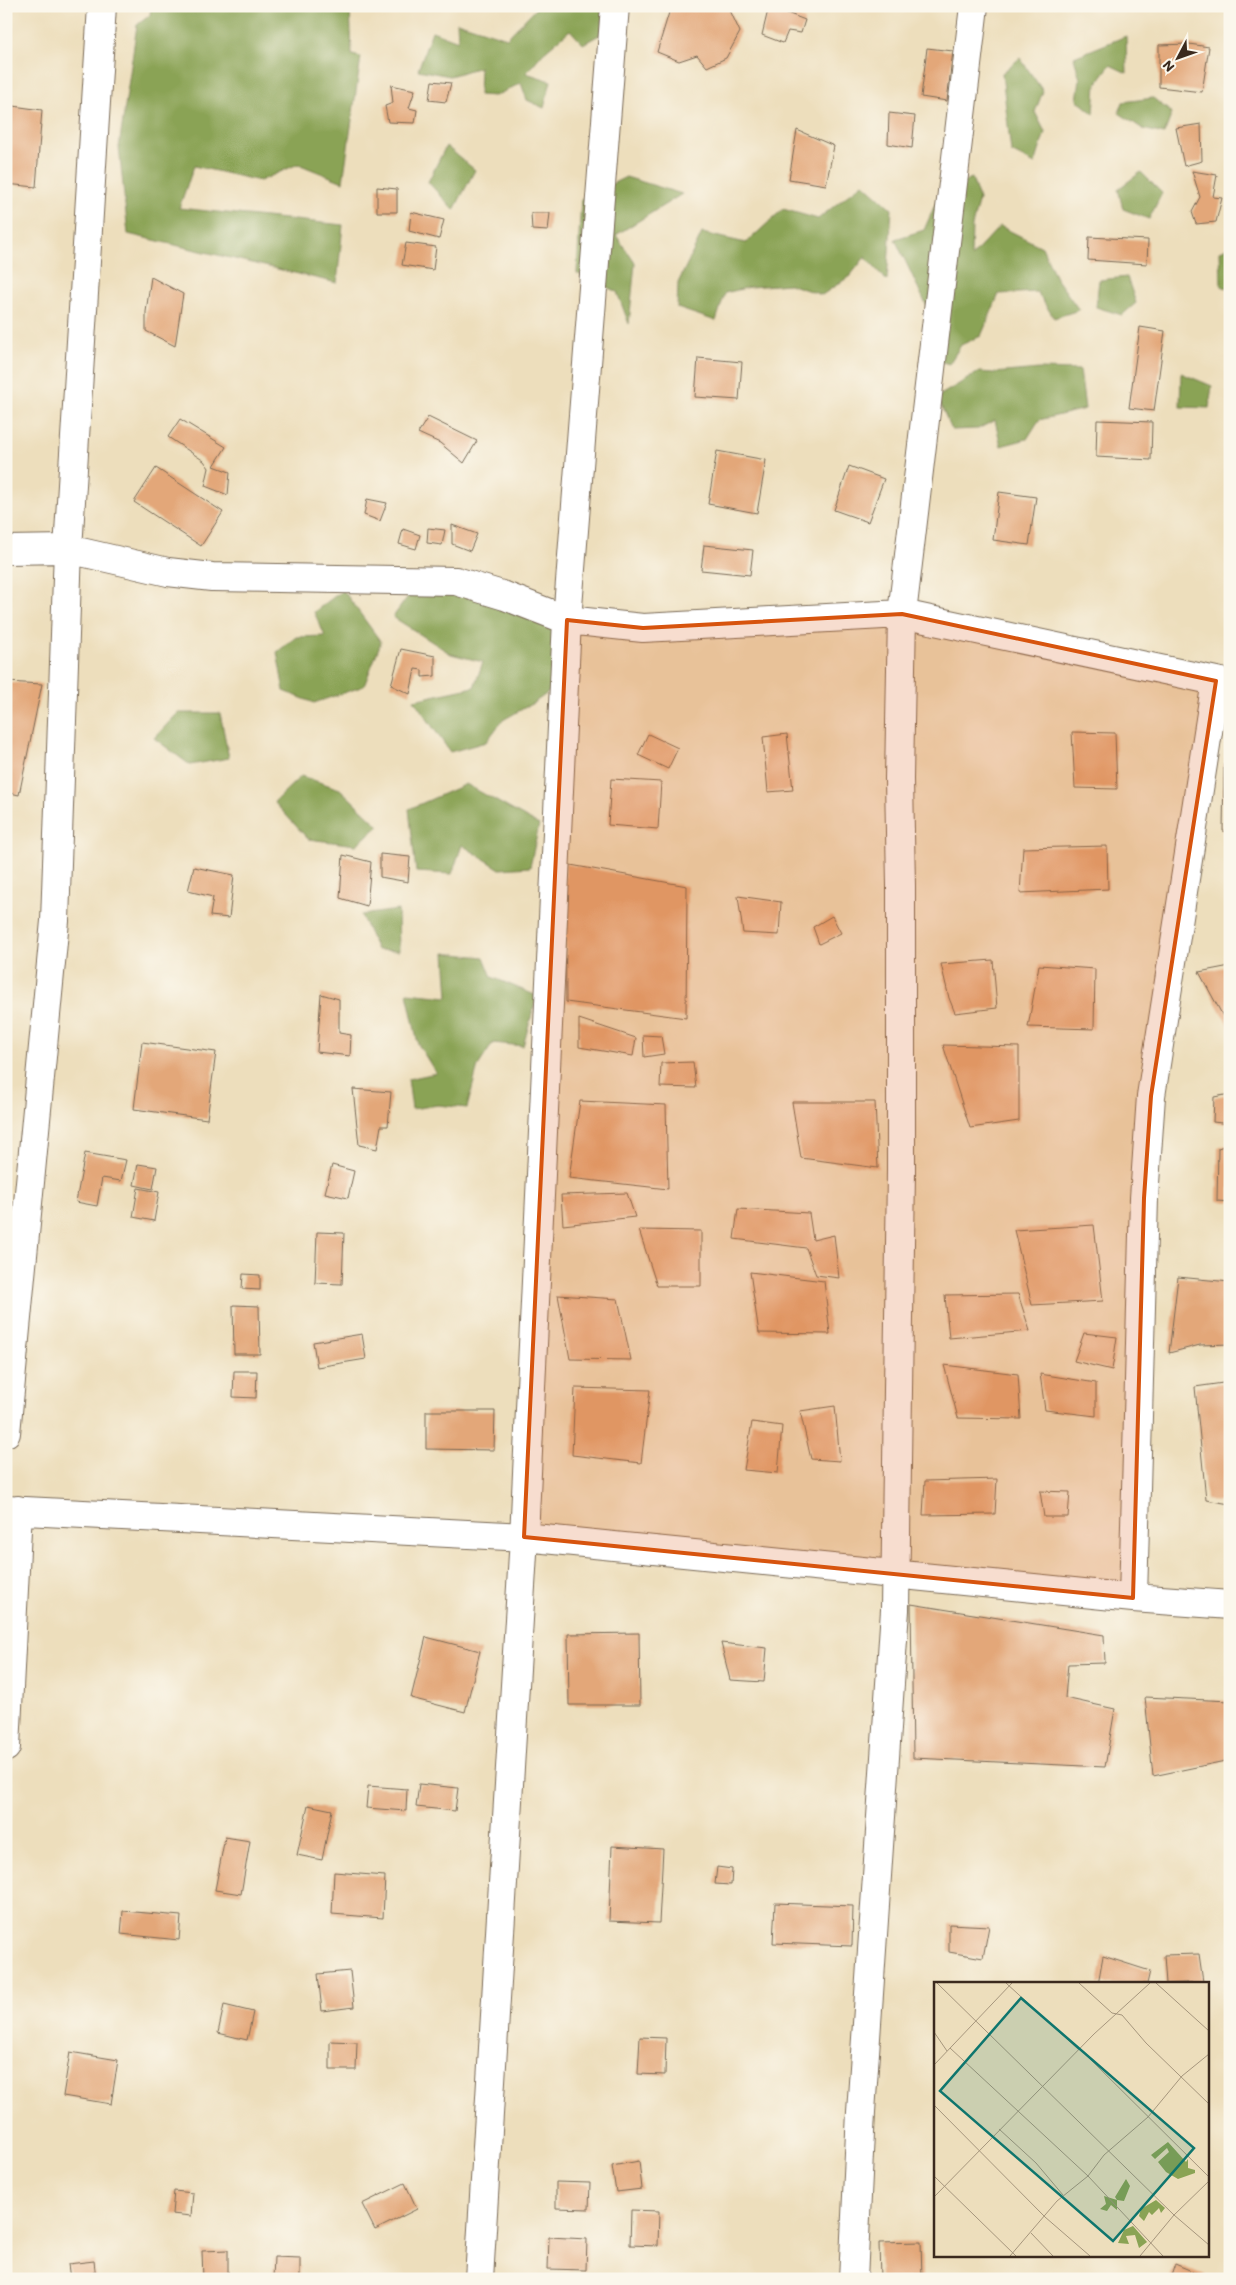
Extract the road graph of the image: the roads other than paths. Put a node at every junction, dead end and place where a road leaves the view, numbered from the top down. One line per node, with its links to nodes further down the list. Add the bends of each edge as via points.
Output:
1 (102, 6): 4 (street)
2 (615, 6): 7 (street)
3 (974, 6): 6 (street)
4 (68, 549): 5 (street); 7 (street, via 168,572 212,577 456,581); 9 (street, via 55,921)
5 (6, 550)
6 (902, 614): 7 (street, via 643,628); 8 (street); 12 (street, via 899,779 901,1171)
7 (568, 620): 11 (street)
8 (1223, 682): 13 (street, via 1151,1096 1144,1198)
9 (6, 1433)
10 (12, 1510): 11 (street); 15 (street)
11 (524, 1537): 12 (street); 16 (street)
12 (894, 1574): 13 (street); 17 (street, via 895,1610)
13 (1134, 1598): 14 (street)
14 (1230, 1605)
15 (6, 1747)
16 (479, 2279)
17 (853, 2279)

